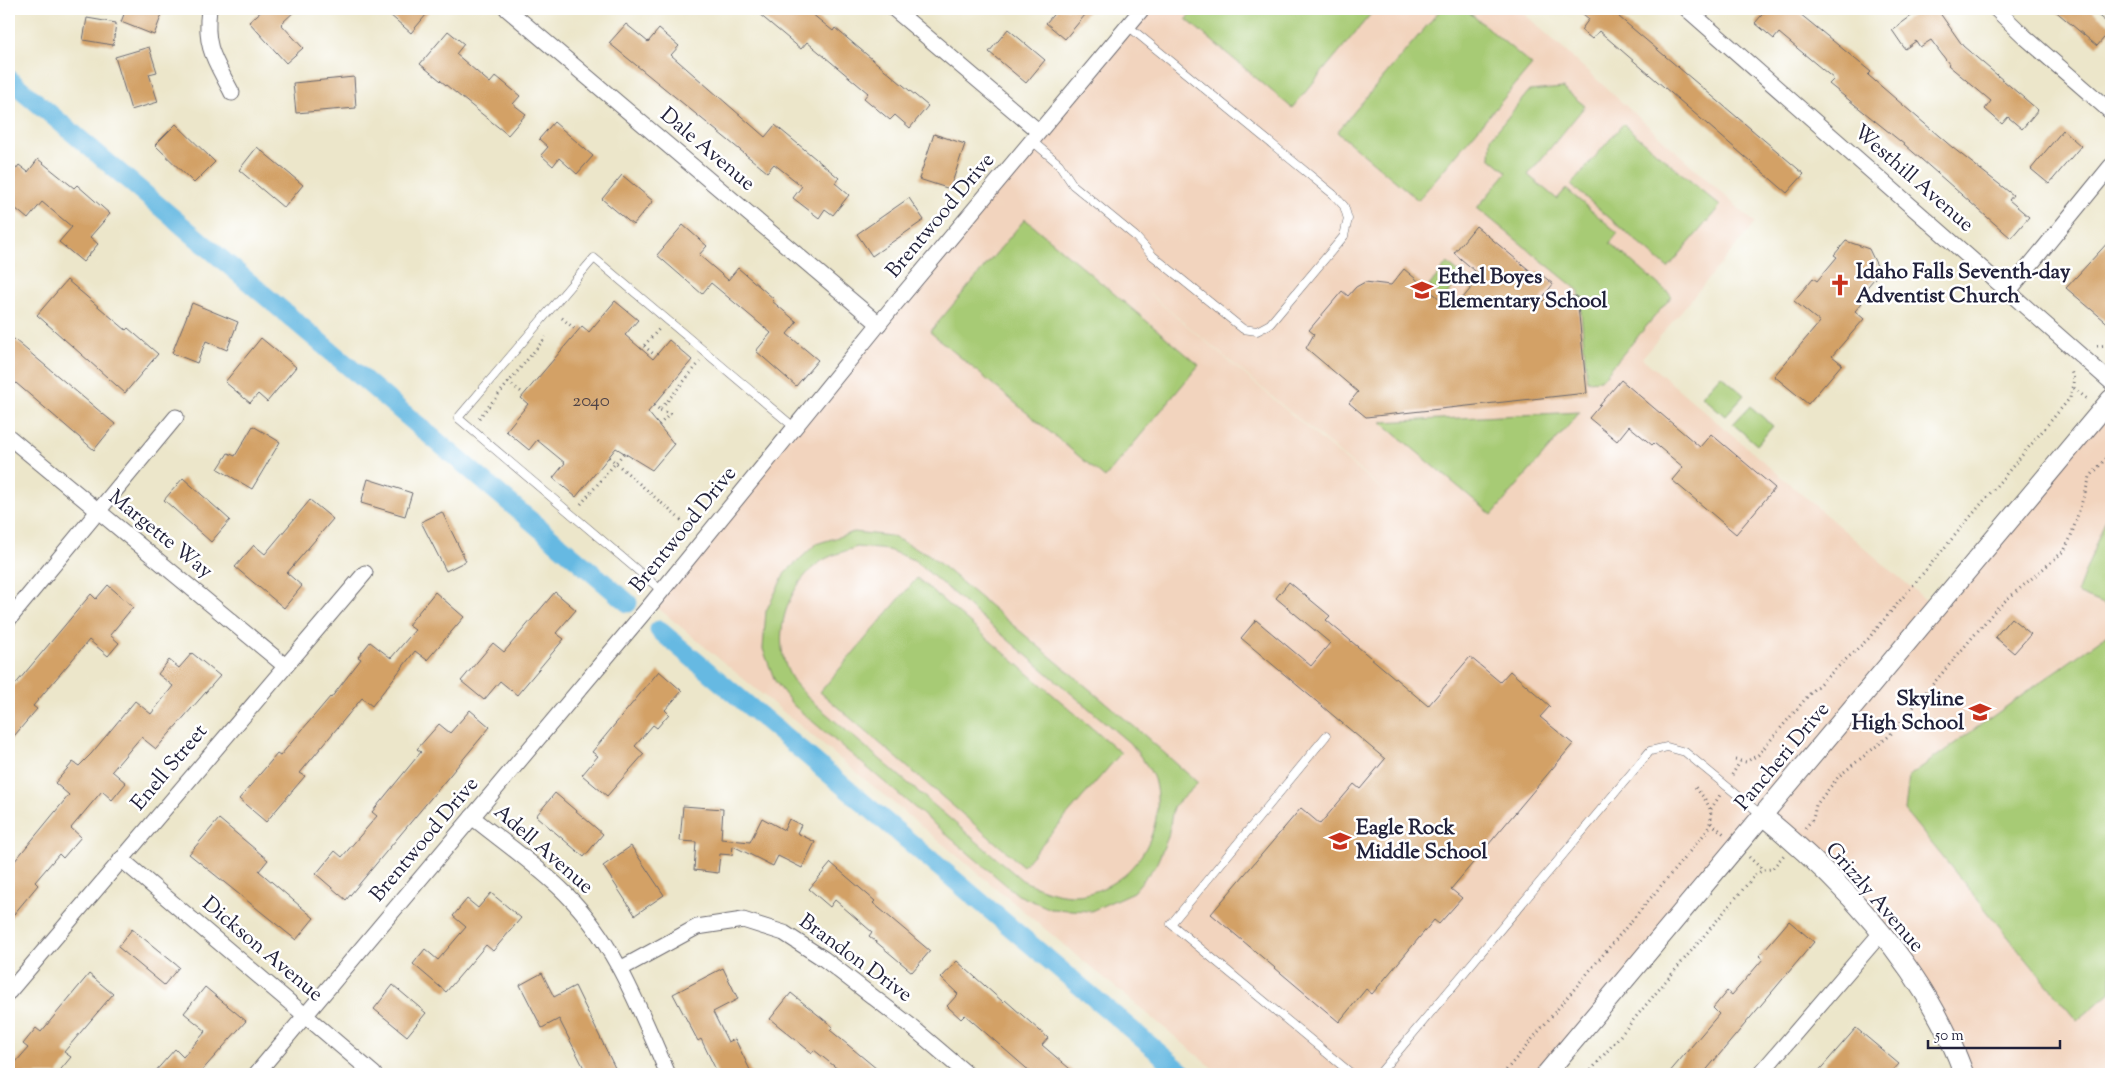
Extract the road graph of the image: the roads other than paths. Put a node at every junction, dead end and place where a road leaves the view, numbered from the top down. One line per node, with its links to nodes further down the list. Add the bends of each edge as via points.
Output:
1 (209, 9): 9 (street, via 206,27 209,49)
2 (507, 9): 14 (street, Dale Avenue)
3 (894, 9): 11 (street)
4 (1142, 9): 8 (street, Brentwood Drive)
5 (1688, 9): 7 (street, Westhill Avenue)
6 (1996, 9): 10 (street)
7 (1706, 15): 13 (street, Westhill Avenue)
8 (1128, 26): 11 (street, Brentwood Drive); 11 (lane, via 1334,194 1344,206 1348,219 1344,236 1282,312 1258,331 1243,329 1073,185)
9 (232, 93)
10 (2111, 112)
11 (1035, 136): 14 (street, Brentwood Drive)
12 (2111, 166): 13 (street)
13 (2008, 292): 15 (street, Westhill Avenue)
14 (879, 324): 18 (street, Brentwood Drive)
15 (2111, 382)
16 (2111, 399): 26 (street, Pancheri Drive)
17 (176, 417): 20 (street)
18 (795, 428): 22 (street, Brentwood Drive); 22 (lane, via 594,258 458,418)
19 (9, 437): 20 (street, Margette Way)
20 (98, 512): 23 (street); 24 (street, Margette Way)
21 (365, 573): 24 (street, Enell Street)
22 (662, 591): 27 (street, Brentwood Drive)
23 (9, 619)
24 (284, 665): 28 (street, Enell Street)
25 (1326, 736): 37 (lane, via 1171,924)
26 (1763, 816): 29 (street, Grizzly Avenue, via 1794,842); 38 (lane, via 1685,752 1667,747 1650,751); 39 (street, Pancheri Drive)
27 (472, 817): 30 (street, Adell Avenue, via 565,892 582,910); 32 (street, Brentwood Drive)
28 (121, 859): 31 (street, Enell Street); 32 (street, Dickson Avenue)
29 (1881, 933): 40 (street); 41 (street, Grizzly Avenue, via 1940,1020)
30 (622, 968): 35 (street, Adell Avenue); 36 (street, Brandon Drive, via 697,927 744,920 784,933 824,959)
31 (9, 992)
32 (305, 1014): 33 (street, Brentwood Drive); 34 (street, Dickson Avenue)
33 (256, 1074)
34 (374, 1074)
35 (668, 1074)
36 (967, 1074)
37 (1352, 1074)
38 (1379, 1074)
39 (1546, 1074)
40 (1760, 1074)
41 (1964, 1074)

